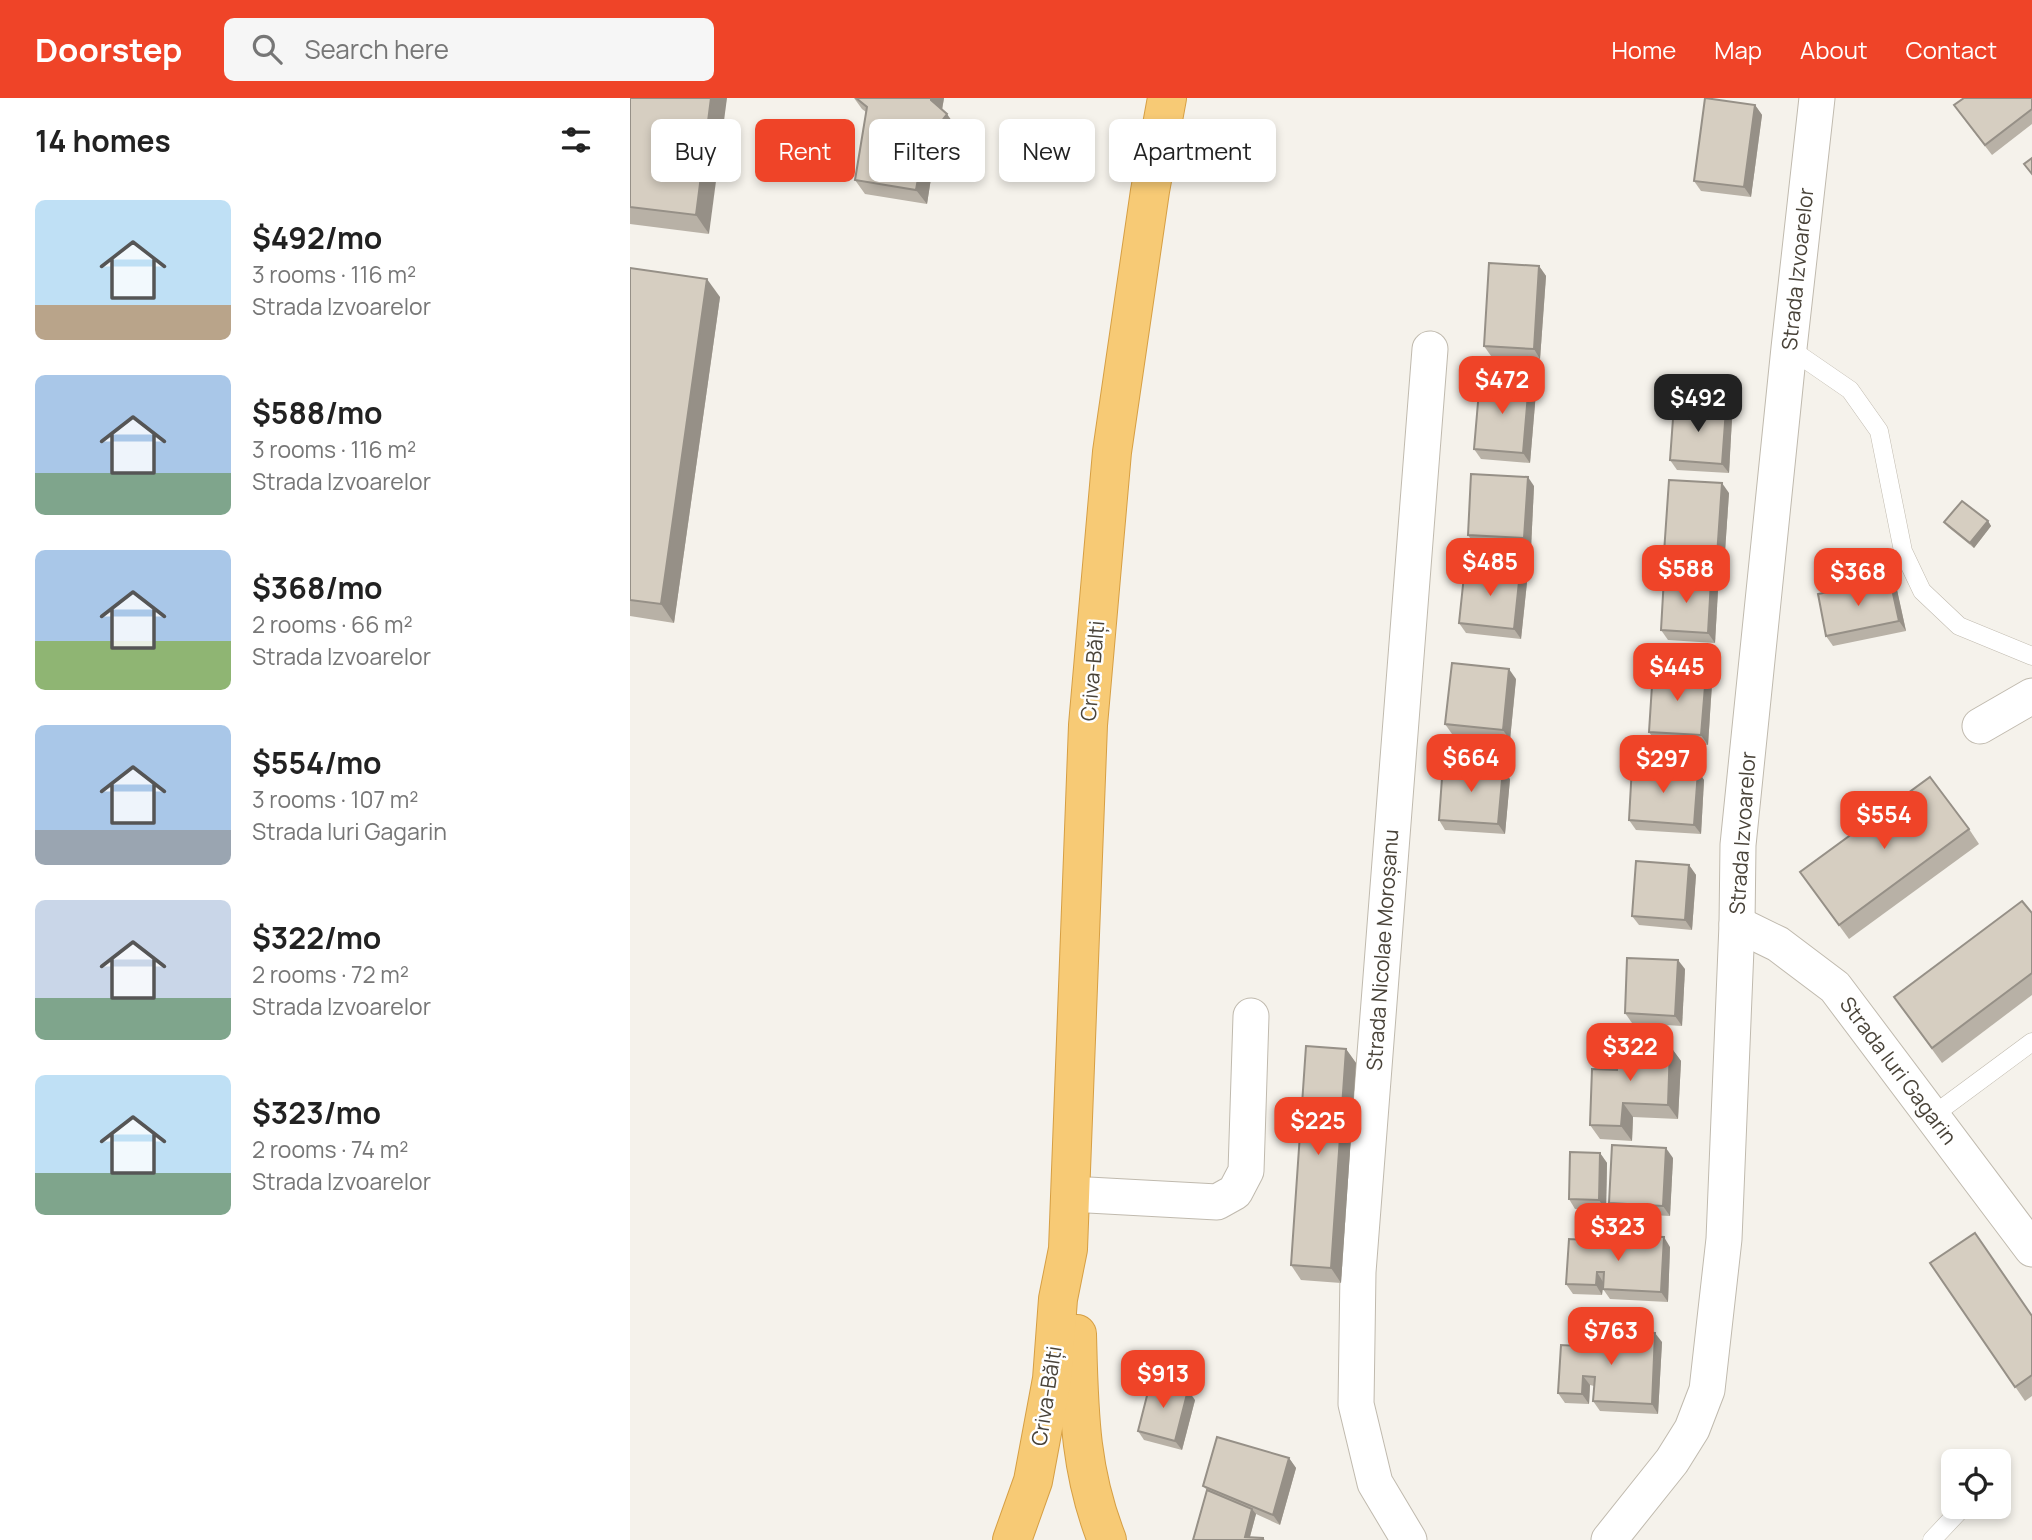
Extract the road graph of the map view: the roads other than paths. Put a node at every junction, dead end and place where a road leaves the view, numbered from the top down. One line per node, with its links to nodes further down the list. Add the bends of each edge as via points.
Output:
1 (1167, 98): 12 (highway, Criva-Bălți, via 1112,452 1088,725)
2 (1817, 98): 3 (street, Strada Izvoarelor)
3 (1789, 348): 5 (lane, via 1850,390 1879,432 1903,551 1922,591 1959,626); 8 (street, Strada Izvoarelor, via 1738,845)
4 (1430, 349): 18 (street, Strada Nicolae Moroșanu, via 1358,1272 1356,1404 1375,1483)
5 (2032, 656)
6 (2032, 696): 7 (street)
7 (1980, 726)
8 (1737, 925): 11 (street, Strada Iuri Gagarin, via 1778,944 1835,987); 19 (street, Strada Izvoarelor, via 1724,1239 1707,1390 1692,1429 1672,1461)
9 (1251, 1016): 12 (street, via 1246,1171 1235,1192 1217,1202)
10 (2032, 1042): 11 (lane)
11 (1932, 1116): 13 (street, Strada Iuri Gagarin)
12 (1070, 1194): 14 (highway, Criva-Bălți)
13 (2029, 1240)
14 (1068, 1249): 16 (highway, Criva-Bălți, via 1058,1299 1052,1379 1033,1481); 17 (highway, Criva-Bălți, via 1076,1302 1085,1467)
15 (1952, 1519): 20 (lane)
16 (1012, 1540)
17 (1107, 1540)
18 (1409, 1540)
19 (1609, 1540)
20 (1932, 1540)

